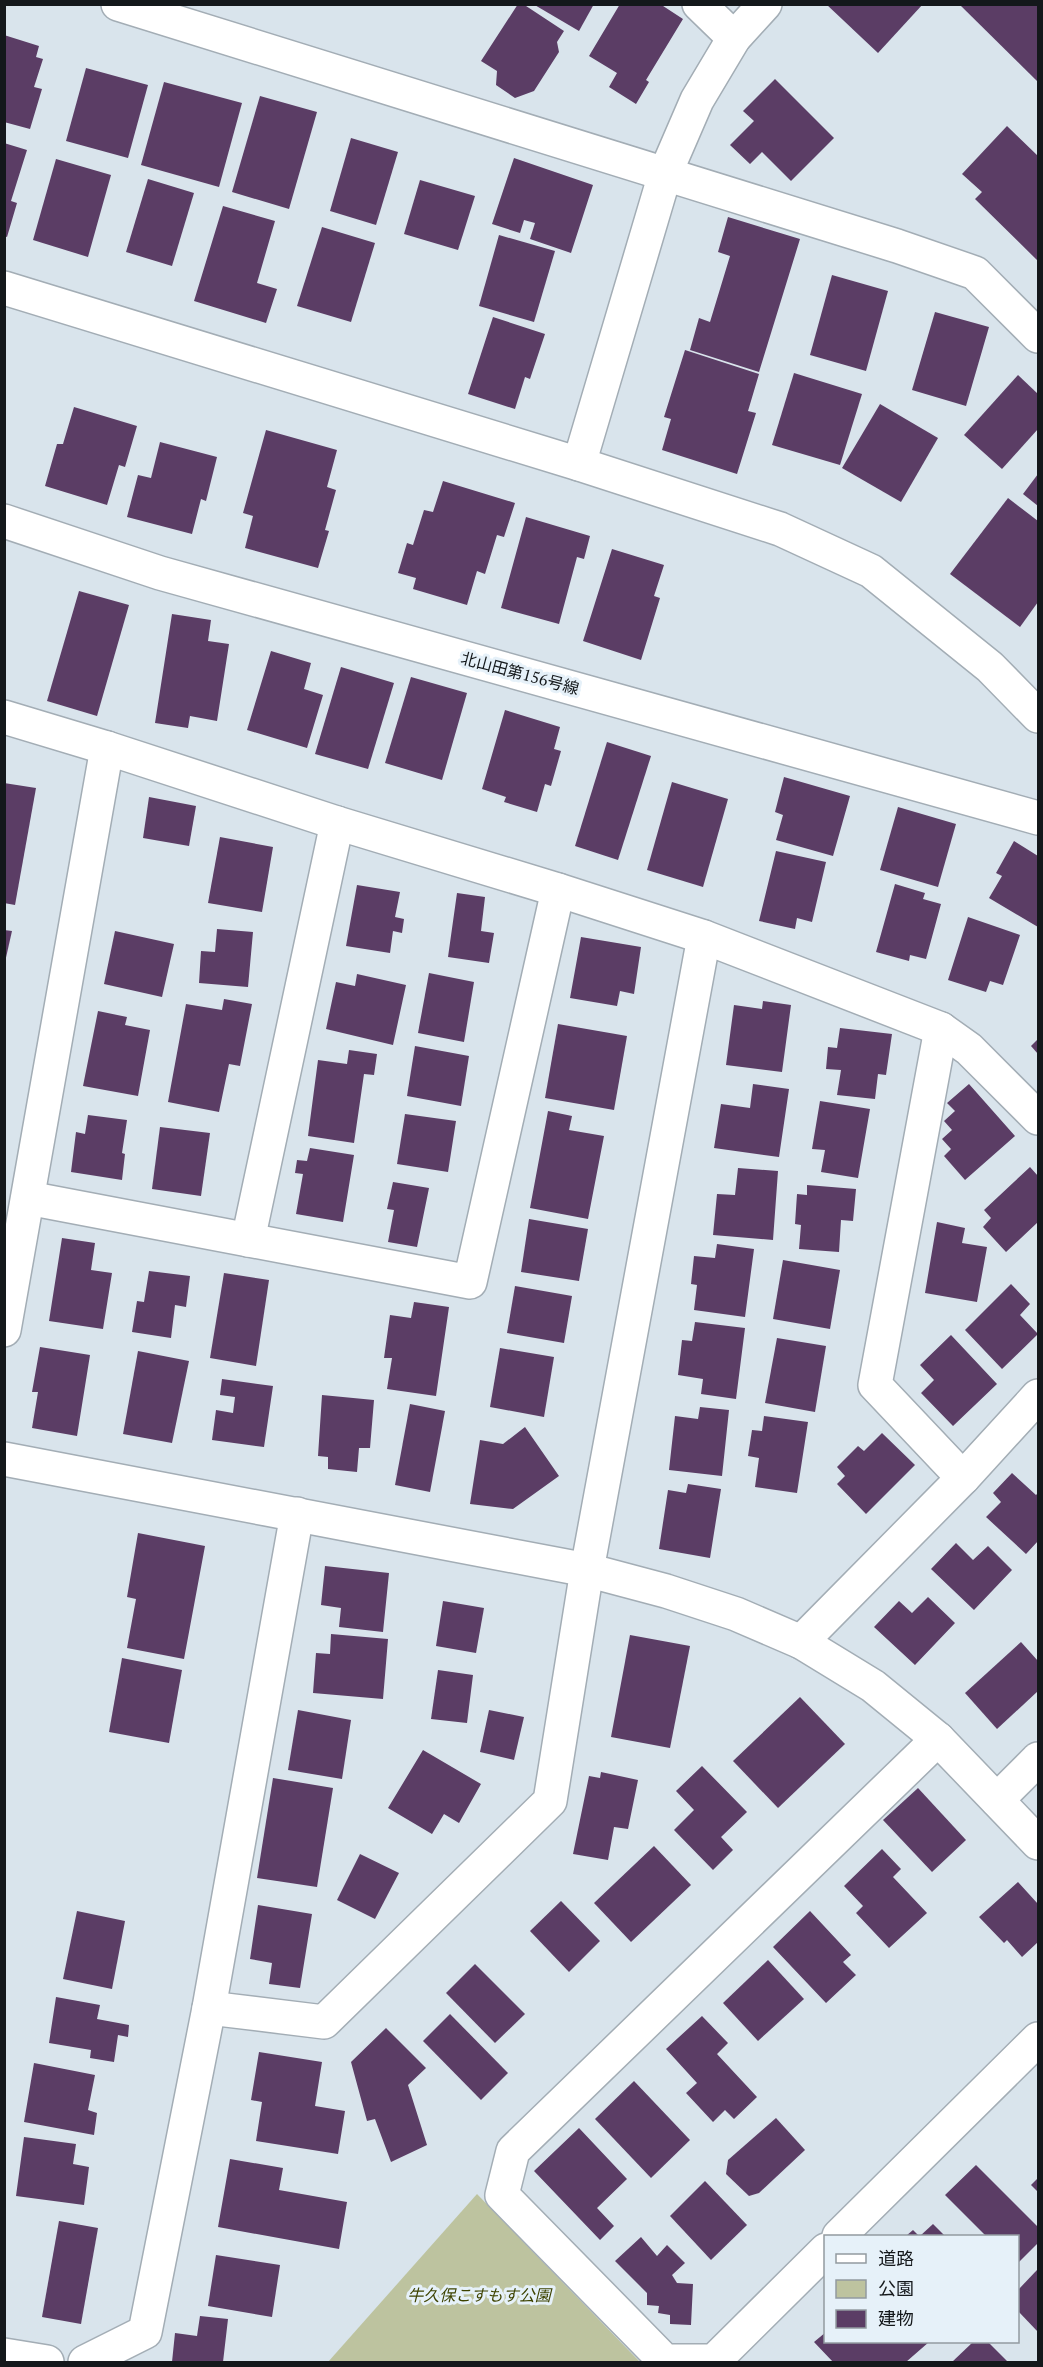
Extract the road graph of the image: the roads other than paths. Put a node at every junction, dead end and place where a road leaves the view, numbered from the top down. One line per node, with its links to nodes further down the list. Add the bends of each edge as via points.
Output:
1 (118, 4): 5 (street)
2 (699, 4): 4 (street)
3 (765, 4): 4 (street)
4 (734, 38): 5 (street, via 697,100)
5 (664, 174): 7 (street, via 975,273); 8 (street)
6 (4, 288): 8 (street)
7 (1038, 336)
8 (579, 464): 10 (street, via 780,530 871,571 990,667)
9 (4, 521): 13 (street, 北山田第156号線, via 160,573)
10 (1038, 716)
11 (4, 717): 12 (street)
12 (107, 748): 14 (street); 19 (street)
13 (1038, 818)
14 (338, 823): 15 (street); 20 (street)
15 (558, 890): 16 (street); 20 (street, via 470,1282)
16 (704, 938): 17 (street); 26 (street)
17 (941, 1029): 18 (street, via 969,1049); 24 (street, via 875,1385)
18 (1038, 1118)
19 (28, 1198): 20 (street); 21 (street)
20 (248, 1240)
21 (4, 1330)
22 (1038, 1396): 24 (street)
23 (4, 1459): 25 (street)
24 (963, 1478): 27 (street)
25 (297, 1514): 26 (street); 32 (street)
26 (587, 1570): 27 (street, via 666,1590); 32 (street, via 550,1801 324,2022)
27 (801, 1642): 28 (street, via 873,1686)
28 (938, 1739): 30 (street); 35 (street, via 513,2151 502,2195 665,2361 714,2361)
29 (1038, 1759): 30 (street)
30 (997, 1800): 31 (street)
31 (1038, 1843)
32 (209, 2008): 38 (street, via 145,2332)
33 (1038, 2039): 34 (street)
34 (840, 2235)
35 (824, 2251)
36 (4, 2355): 37 (street)
37 (47, 2362)
38 (85, 2362)

